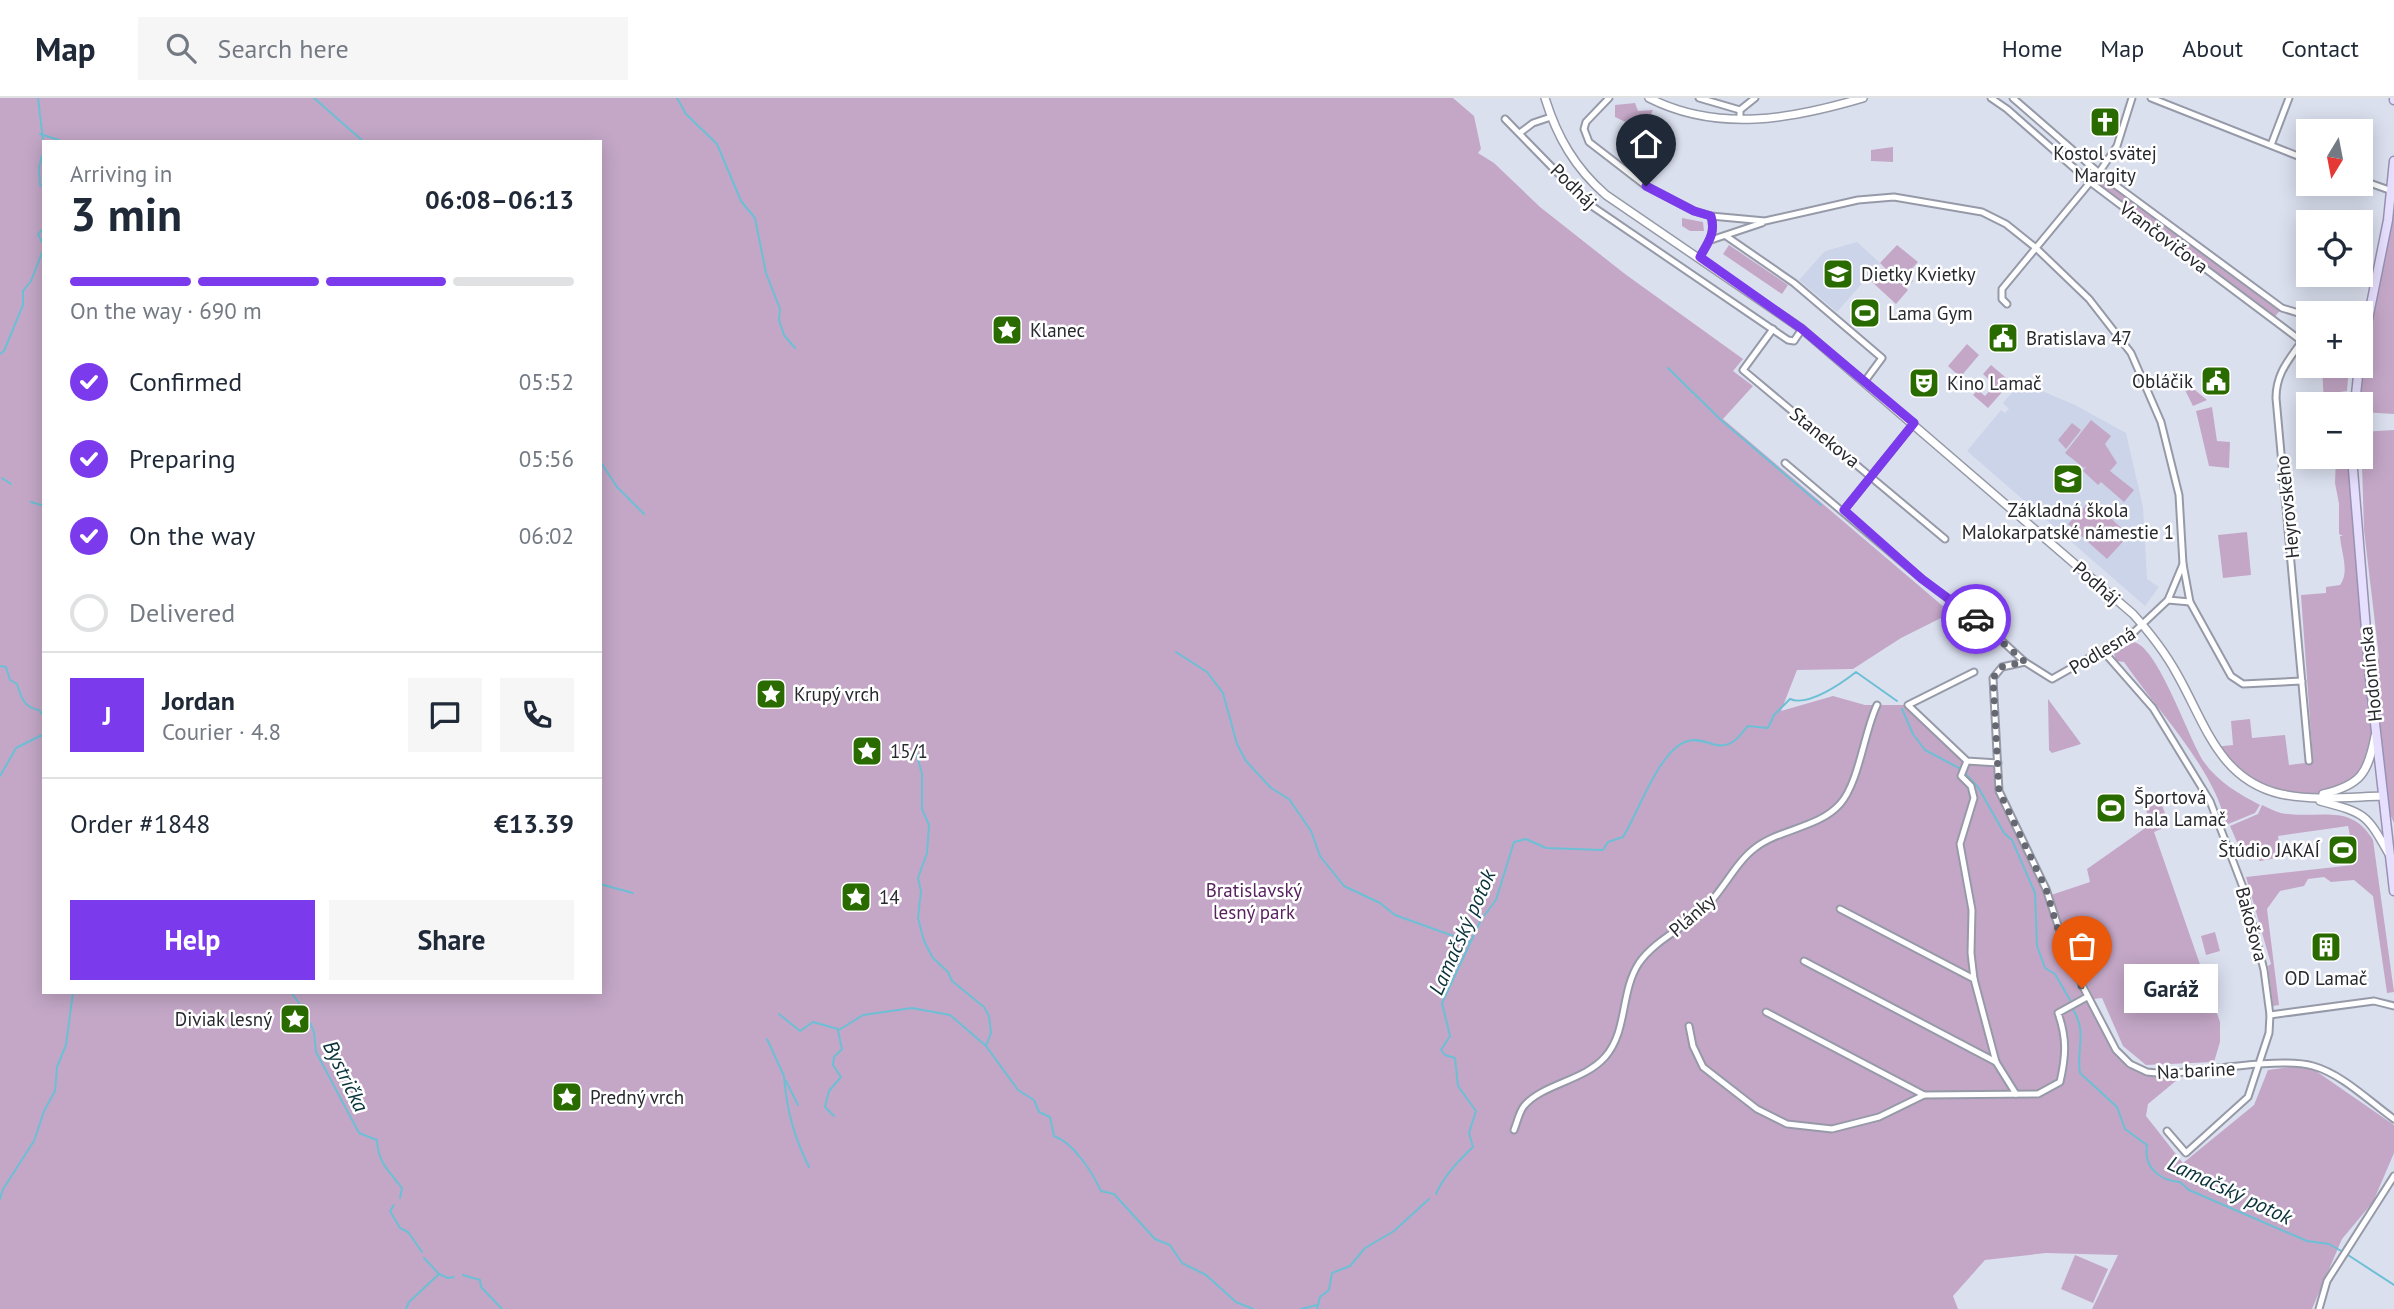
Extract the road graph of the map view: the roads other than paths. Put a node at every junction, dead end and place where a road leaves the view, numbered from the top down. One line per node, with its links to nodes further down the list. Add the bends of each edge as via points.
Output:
1 (1545, 98): 13 (street, Podháj)
2 (1609, 98): 23 (street, via 1586,122 1589,142 1646,186)
3 (1649, 98): 12 (street, via 1693,114)
4 (1699, 98): 12 (street)
5 (1755, 98): 12 (street)
6 (1863, 98): 12 (street, via 1774,120)
7 (1991, 98): 20 (street, Vrančovičova)
8 (2014, 98): 19 (street, Vrančovičova)
9 (2133, 98): 19 (street, via 2117,146)
10 (2151, 98): 16 (street)
11 (2289, 98): 16 (street)
12 (1740, 114)
13 (1551, 117): 15 (street); 28 (street, Podháj, via 1587,178)
14 (1506, 119): 15 (street, Podháj)
15 (1521, 132): 32 (street, Podháj, via 1586,202)
16 (2271, 145): 17 (street)
17 (2296, 155)
18 (2394, 161): 22 (main road)
19 (2099, 173): 20 (street); 31 (street, Vrančovičova, via 2282,308)
20 (2090, 182): 27 (street); 34 (street, Vrančovičova)
21 (2373, 184): 22 (street)
22 (2392, 191): 29 (main road)
23 (1711, 216): 24 (street); 26 (street)
24 (1765, 222): 25 (street); 27 (street, via 1858,200 1894,197 1982,212 2006,223)
25 (1726, 236): 26 (street); 36 (street, via 1794,283 1882,358)
26 (1711, 240): 28 (street)
27 (2036, 248): 30 (street, via 2001,289); 43 (street, via 2089,299 2130,353 2161,422 2179,495)
28 (1700, 257): 33 (street, Podháj)
29 (2369, 301)
30 (2007, 304)
31 (2296, 312)
32 (1773, 329): 33 (street, Podháj, via 1794,341); 40 (street, Stanekova, via 1742,370)
33 (1802, 329): 36 (street, Podháj)
34 (2296, 336)
35 (2296, 349): 50 (street, Heyrovského, via 2276,386)
36 (1865, 381): 37 (street, Podháj)
37 (1914, 423): 40 (street); 46 (street, Podháj)
38 (1784, 463): 41 (street)
39 (2354, 469): 52 (main road, Hodonínska)
40 (1871, 475): 41 (street); 42 (street, Stanekova)
41 (1844, 510): 48 (street)
42 (1945, 539)
43 (2183, 564): 44 (street); 45 (street)
44 (2168, 600): 45 (street); 46 (street, Podlesná)
45 (2190, 602): 50 (street, via 2231,677 2243,684)
46 (2143, 625): 47 (street, Podlesná); 57 (street, Podháj, via 2171,663 2208,736 2230,767 2264,789)
47 (2104, 652): 48 (street, Podlesná, via 2052,679); 66 (street, Bakošova, via 2153,708 2210,801 2250,910)
48 (2025, 662): 55 (street, Na barine, via 2001,667 1994,674)
49 (1974, 672): 53 (street, via 1908,705)
50 (2302, 681): 54 (street, Heyrovského)
51 (1877, 705): 73 (street, Plánky, via 1840,804 1755,848 1706,907 1640,962 1628,985 1618,1035 1606,1056 1590,1070 1522,1107)
52 (2376, 732): 56 (main road, Hodonínska); 57 (street, via 2366,768 2354,783)
53 (1967, 761): 55 (street); 62 (street, via 1961,776 1971,786 1973,798 1960,844 1972,910)
54 (2309, 761)
55 (1998, 763): 63 (street, Na barine, via 1999,791 2046,889 2062,943)
56 (2382, 796): 57 (street, Podháj); 58 (main road, Hodonínska)
57 (2309, 798): 58 (street, via 2367,817)
58 (2389, 855): 59 (main road, Hodonínska)
59 (2394, 891)
60 (1840, 909): 62 (street)
61 (1804, 961): 68 (street)
62 (1974, 979): 68 (street)
63 (2087, 997): 69 (street, Na barine, via 2116,1051 2147,1072); 70 (street, via 2058,1013 2067,1055 2060,1082 2038,1094)
64 (2392, 1007): 66 (street, via 2374,1001)
65 (1766, 1012): 71 (street)
66 (2270, 1016): 69 (street, Bakošova)
67 (1689, 1026): 71 (street, via 1703,1067 1757,1109 1787,1124 1832,1129 1879,1117)
68 (1996, 1062): 70 (street)
69 (2257, 1066): 72 (street, Na barine, via 2293,1062 2315,1066); 74 (street, Bakošova, via 2248,1097 2186,1153)
70 (2016, 1094): 71 (street)
71 (1924, 1095)
72 (2394, 1119)
73 (1514, 1130)
74 (2167, 1131)
75 (2394, 1176): 76 (street, via 2327,1281)
76 (2319, 1309)

